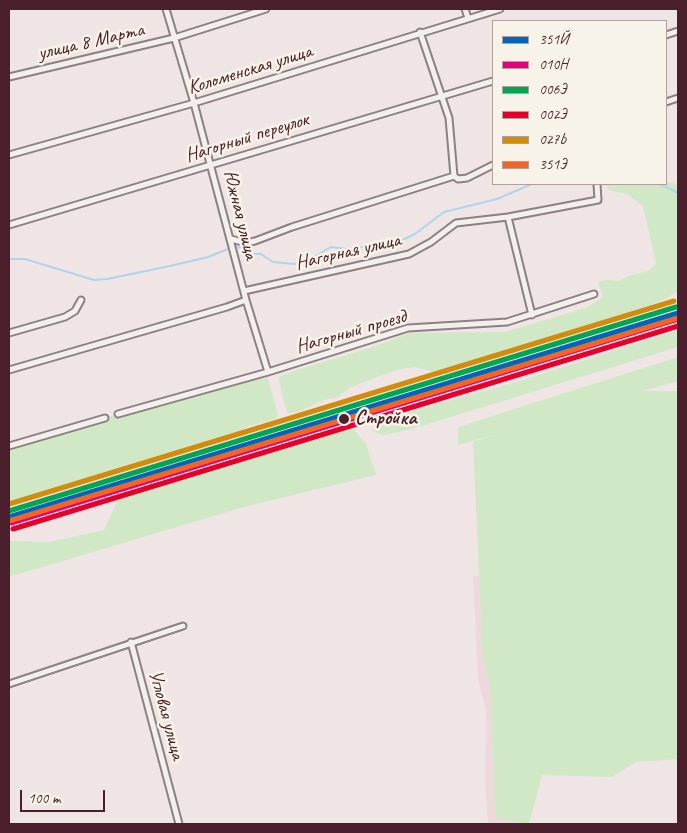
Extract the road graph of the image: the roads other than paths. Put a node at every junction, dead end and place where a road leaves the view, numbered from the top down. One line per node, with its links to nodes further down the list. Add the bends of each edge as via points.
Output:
1 (166, 9): 7 (street, Южная улица)
2 (266, 9): 7 (street, улица 8 Марта)
3 (465, 9): 5 (street)
4 (500, 9): 5 (street, Коломенская улица)
5 (468, 18): 6 (street, Коломенская улица)
6 (420, 32): 10 (street); 11 (street, Коломенская улица)
7 (174, 38): 8 (street, улица 8 Марта); 11 (street, Южная улица)
8 (9, 77)
9 (492, 81): 10 (street, Нагорный переулок)
10 (440, 96): 13 (street, Нагорный переулок); 15 (street, via 449,118)
11 (194, 103): 12 (street, Коломенская улица); 13 (street, Южная улица)
12 (9, 154)
13 (212, 164): 18 (street, Нагорный переулок); 19 (street, Южная улица)
14 (492, 166): 15 (street, via 467,178)
15 (454, 176): 19 (street, via 255,241 246,243)
16 (597, 185): 17 (street, Нагорная улица, via 598,200)
17 (508, 217): 20 (street, Нагорная улица, via 456,223 419,250 395,258); 24 (street)
18 (9, 225)
19 (231, 239): 20 (street, Южная улица)
20 (244, 291): 23 (street, Южная улица)
21 (594, 294): 24 (street, Нагорный проезд)
22 (80, 300): 25 (street, via 75,311 65,317)
23 (246, 300): 26 (street); 27 (street, Южная улица)
24 (532, 315): 27 (street, Нагорный проезд, via 484,325 408,328)
25 (9, 333)
26 (9, 370)
27 (268, 372): 28 (street, Нагорный проезд)
28 (118, 414)
29 (105, 418): 30 (street)
30 (9, 446)
31 (183, 626): 32 (street)
32 (131, 642): 33 (street); 34 (street, Угловая улица)
33 (9, 684)
34 (179, 824)

